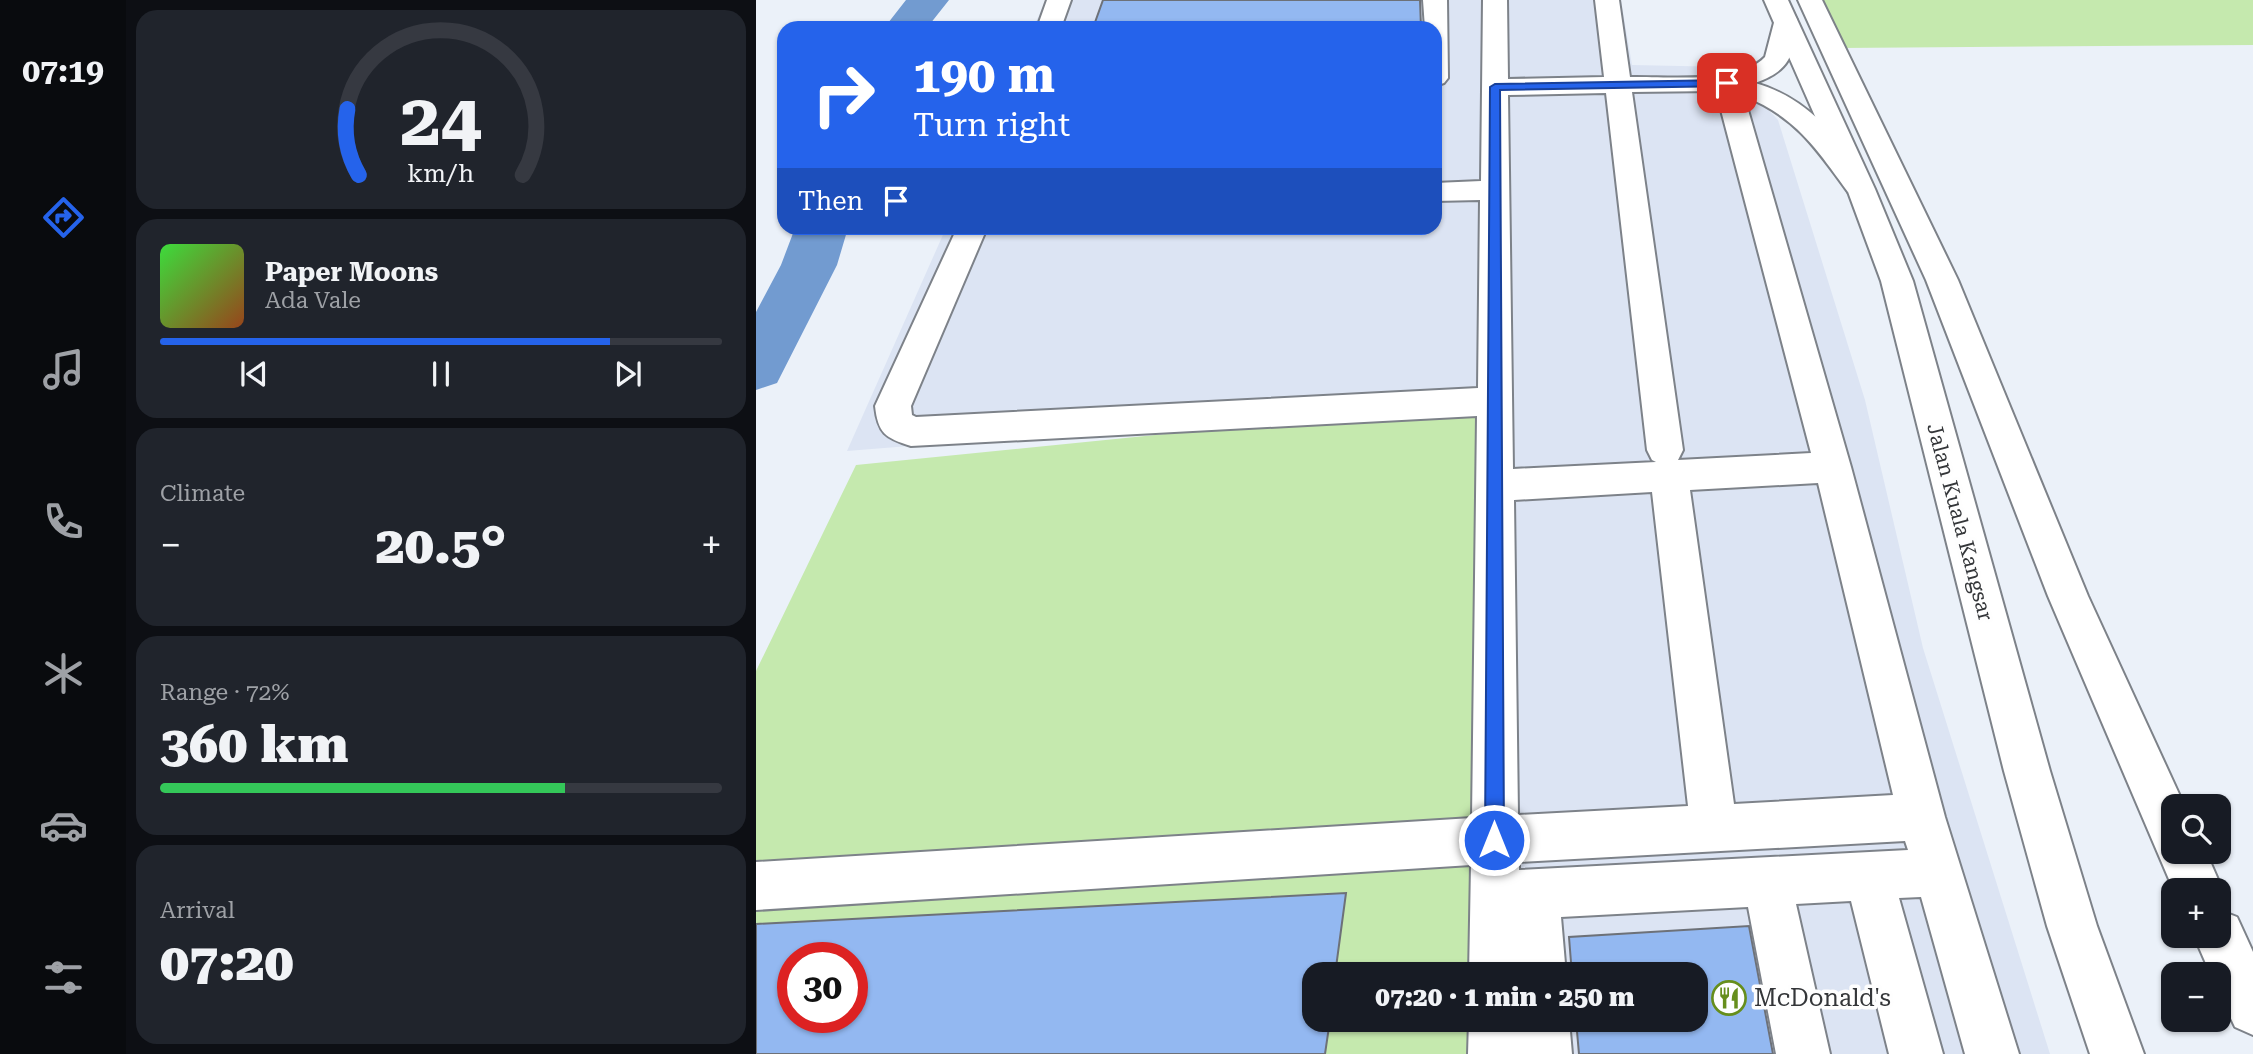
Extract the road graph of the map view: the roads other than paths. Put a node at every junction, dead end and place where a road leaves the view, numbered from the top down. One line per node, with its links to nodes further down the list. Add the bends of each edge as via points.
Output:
1 (1059, 0): 6 (main road)
2 (1435, 0): 7 (main road)
3 (1607, 0): 10 (main road)
4 (1810, 0): 20 (main road, via 1942,280 2068,596)
5 (1780, 10): 9 (main road, via 1783,50 1776,61 1765,70); 12 (main road, Jalan Kuala Kangsar)
6 (1052, 21)
7 (1472, 22): 8 (main road); 11 (main road)
8 (1442, 67)
9 (1727, 83): 10 (main road); 12 (main road, via 1790,105 1820,134); 17 (main road)
10 (1618, 85): 11 (main road); 18 (main road)
11 (1495, 87): 13 (main road)
12 (1861, 189): 40 (main road, Jalan Kuala Kangsar, via 1897,281 2026,771 2072,926)
13 (1495, 190): 14 (main road); 16 (main road)
14 (1442, 192)
15 (969, 235): 16 (main road, via 894,407 895,423 911,432)
16 (1495, 401): 19 (main road)
17 (1829, 454): 18 (main road); 21 (main road)
18 (1667, 463): 19 (main road); 22 (main road)
19 (1495, 473): 23 (main road)
20 (2161, 807)
21 (1922, 817): 22 (main road); 24 (main road)
22 (1714, 829): 23 (main road)
23 (1494, 840): 27 (main road); 28 (main road)
24 (1938, 872): 25 (main road); 39 (main road)
25 (1869, 876): 26 (main road); 38 (main road)
26 (1767, 881): 28 (main road); 37 (main road)
27 (756, 886)
28 (1515, 895): 30 (main road); 31 (main road)
29 (2225, 948): 32 (main road)
30 (1498, 962)
31 (1536, 962)
32 (2253, 1009)
33 (1495, 1032): 35 (main road)
34 (1544, 1032): 36 (main road)
35 (1495, 1054)
36 (1545, 1054)
37 (1804, 1054)
38 (1916, 1054)
39 (1992, 1054)
40 (2117, 1054)

